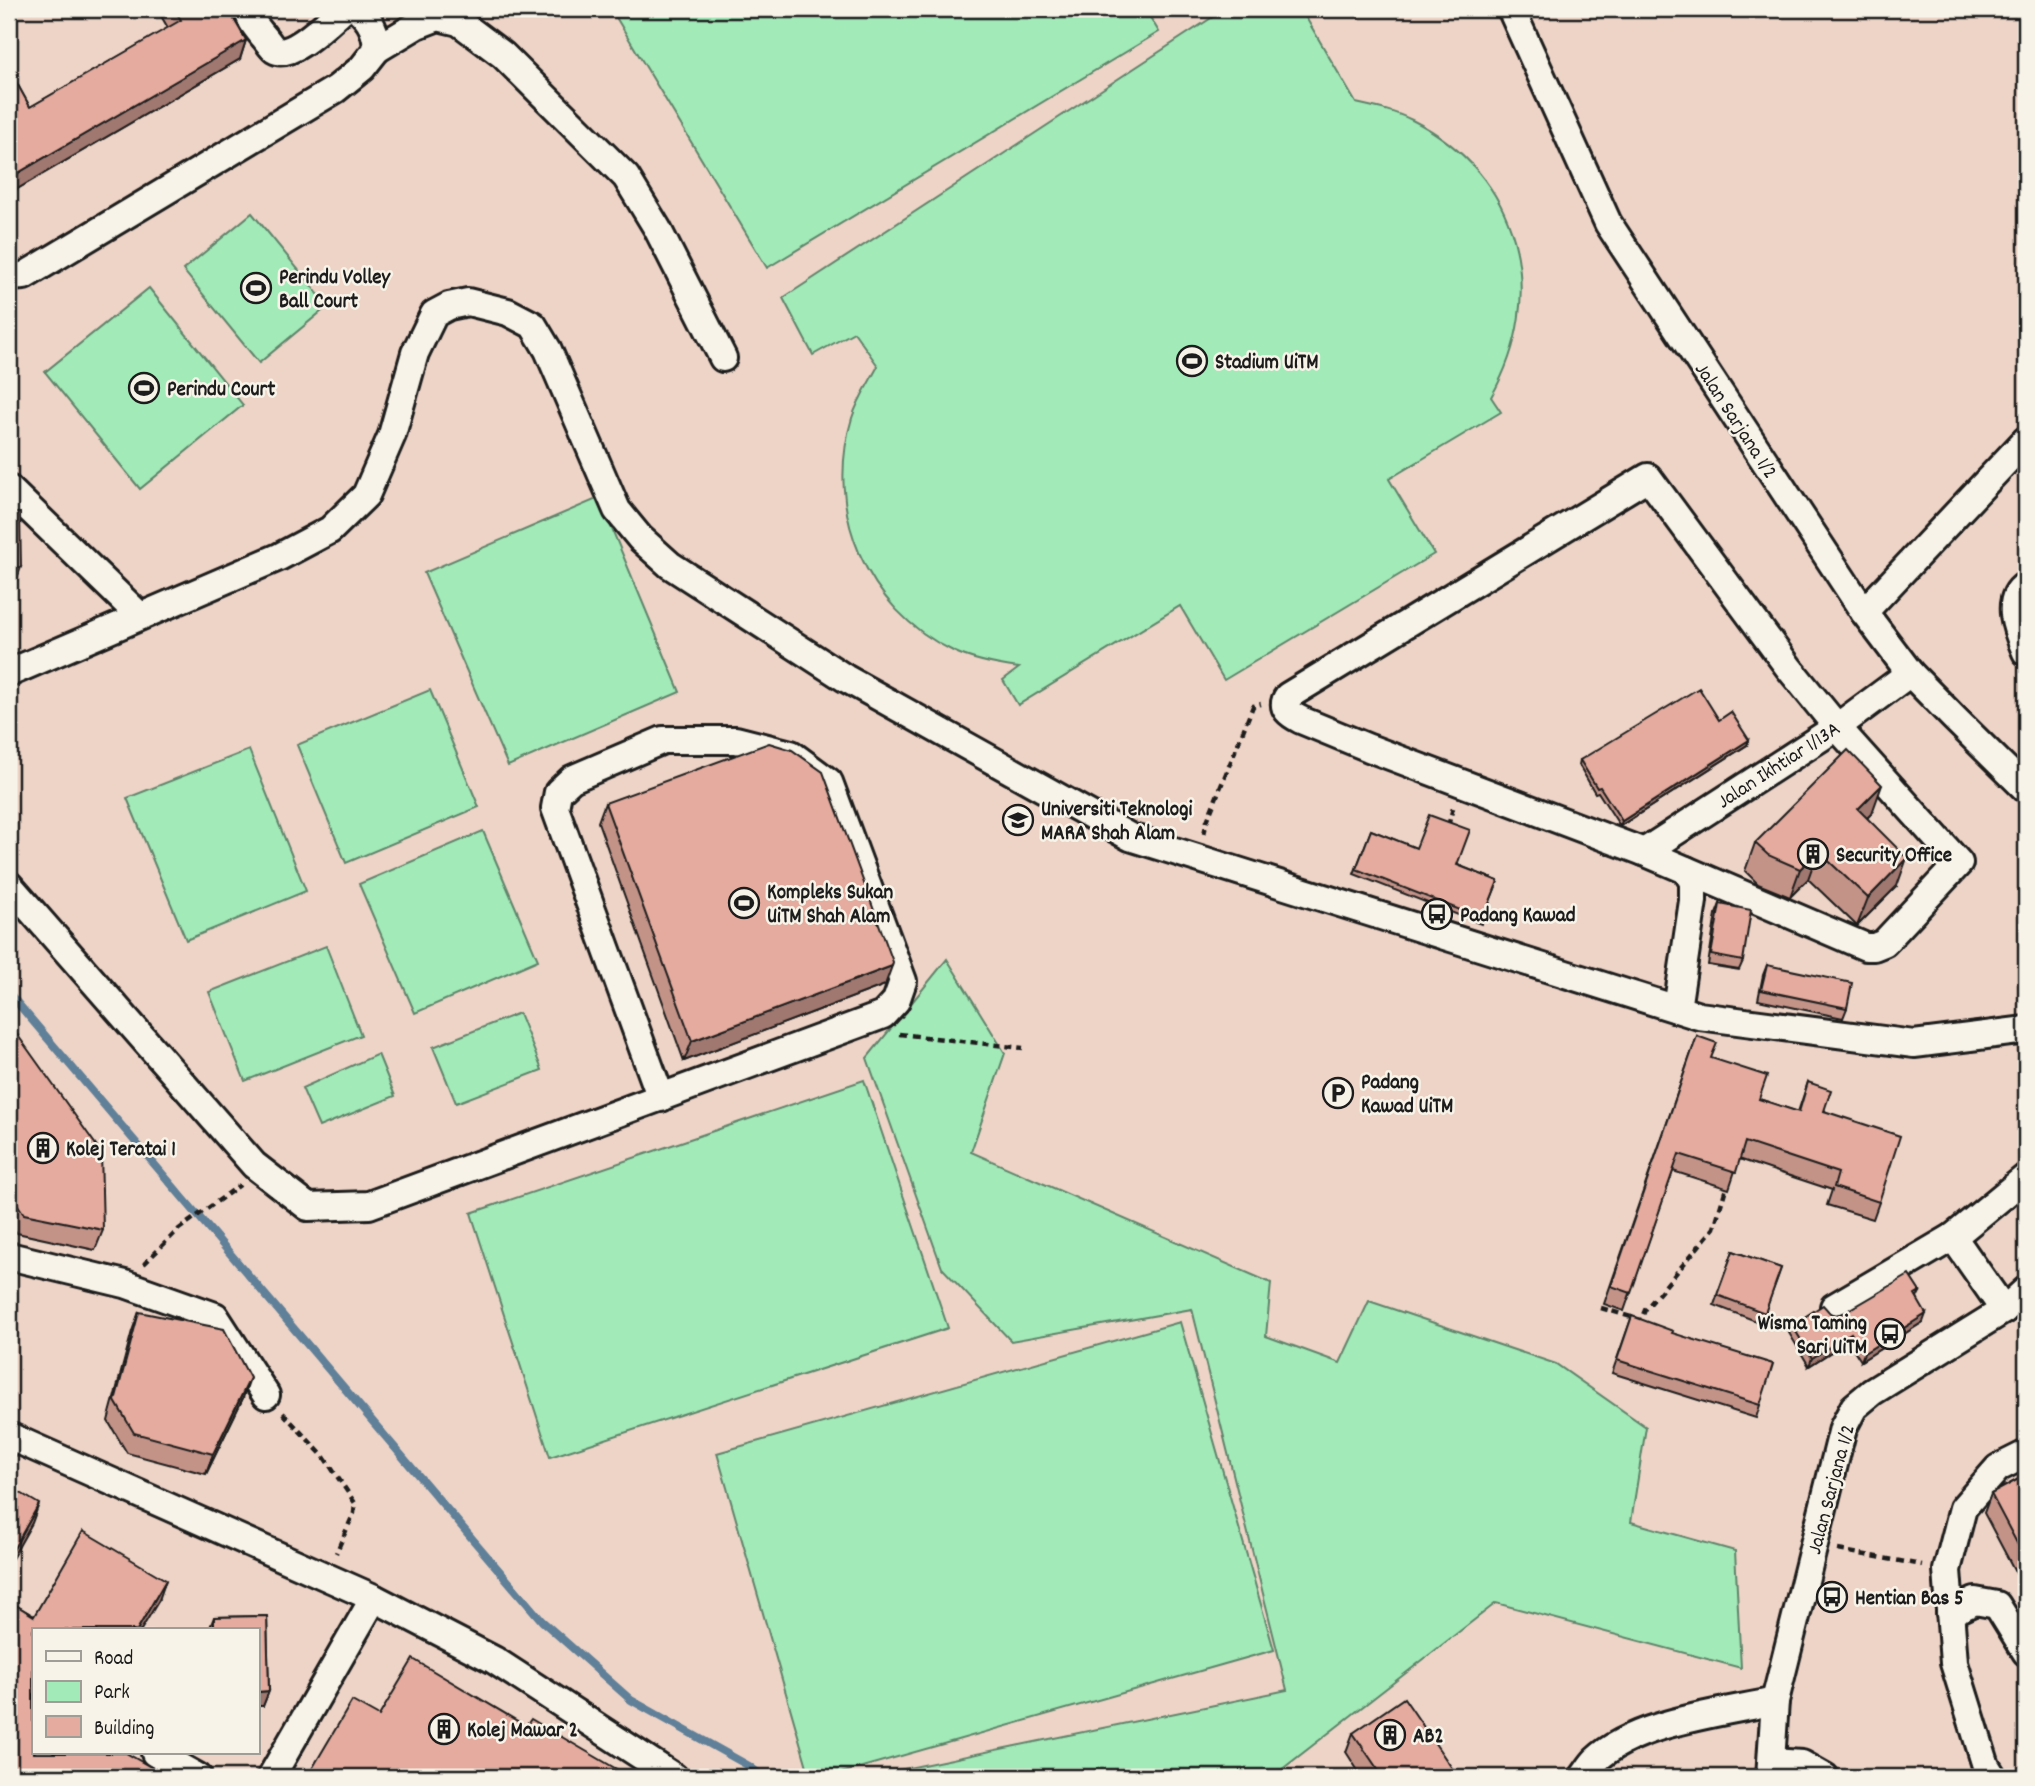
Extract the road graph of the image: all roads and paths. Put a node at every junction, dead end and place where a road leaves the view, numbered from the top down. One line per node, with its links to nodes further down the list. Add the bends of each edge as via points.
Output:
1 (248, 9): 2 (street, via 250,20 275,50 282,52 304,42)
2 (343, 9)
3 (358, 9): 5 (street, via 370,20)
4 (1511, 9): 11 (street, Jalan Sarjana 1/2, via 1608,223)
5 (377, 49): 6 (street, via 336,89 24,276); 7 (street, via 438,17 459,23 503,55 626,177)
6 (9, 276)
7 (723, 358)
8 (2026, 440): 11 (street)
9 (9, 489): 12 (street)
10 (2026, 586): 13 (street, via 2020,589 2014,608 2016,631)
11 (1864, 612): 15 (street, Jalan Sarjana 1/2)
12 (140, 616): 14 (street); 20 (street, via 279,557 330,530 366,495 392,435 415,353 434,314 468,302 533,325 617,510 670,565 845,678 1130,837)
13 (2026, 652)
14 (9, 673)
15 (1910, 673): 17 (street, Jalan Ikhtiar 1/13A); 18 (street, Jalan Sarjana 1/2)
16 (1288, 696): 17 (street, via 1648,477); 19 (street, via 1285,708 1301,720); 20 (path, via 1253,706 1207,821)
17 (1837, 727): 19 (street, Jalan Ikhtiar 1/13A); 21 (street, via 1959,863 1889,939 1866,947)
18 (2026, 789)
19 (1644, 852): 21 (street)
20 (1200, 859): 23 (street)
21 (1686, 870): 23 (street, via 1693,881 1693,901)
22 (9, 885): 27 (street, via 254,1165 308,1207 369,1205)
23 (1676, 1009): 24 (street, via 1699,1016 1914,1044)
24 (2026, 1030)
25 (895, 1033): 26 (path)
26 (1023, 1048)
27 (661, 1098): 27 (street, via 883,1015 896,1001 903,981 829,782 792,754 736,740 663,740 572,779 558,792 555,808)
28 (2026, 1177): 31 (street)
29 (1726, 1188): 36 (path, via 1714,1228 1641,1320)
30 (232, 1190): 33 (path, via 180,1228)
31 (1953, 1237): 35 (street); 37 (street)
32 (9, 1256): 33 (street)
33 (125, 1284): 38 (street, via 215,1316)
34 (2026, 1290): 37 (street, Jalan Sarjana 1/2)
35 (1834, 1307)
36 (1601, 1308)
37 (2004, 1310): 41 (street, Jalan Sarjana 1/2, via 1854,1406 1843,1428)
38 (266, 1395): 43 (path, via 324,1457 355,1503)
39 (9, 1436): 43 (street)
40 (2026, 1454): 42 (street, via 1998,1468 1963,1508)
41 (1815, 1545): 42 (path); 47 (street, Jalan Sarjana 1/2)
42 (1947, 1570): 45 (street)
43 (327, 1577): 44 (street)
44 (374, 1598): 51 (street); 52 (street, via 494,1660)
45 (1950, 1613): 46 (street, via 1975,1601 1997,1605); 55 (street, via 1954,1663)
46 (2026, 1651)
47 (1775, 1702): 49 (street, Jalan Sarjana 1/2); 53 (street, via 1662,1725 1618,1745 1596,1760)
48 (157, 1754): 50 (street)
49 (1771, 1770): 54 (street, via 1802,1764)
50 (198, 1777)
51 (271, 1777)
52 (674, 1777)
53 (1583, 1777)
54 (1825, 1777)
55 (1993, 1777)

